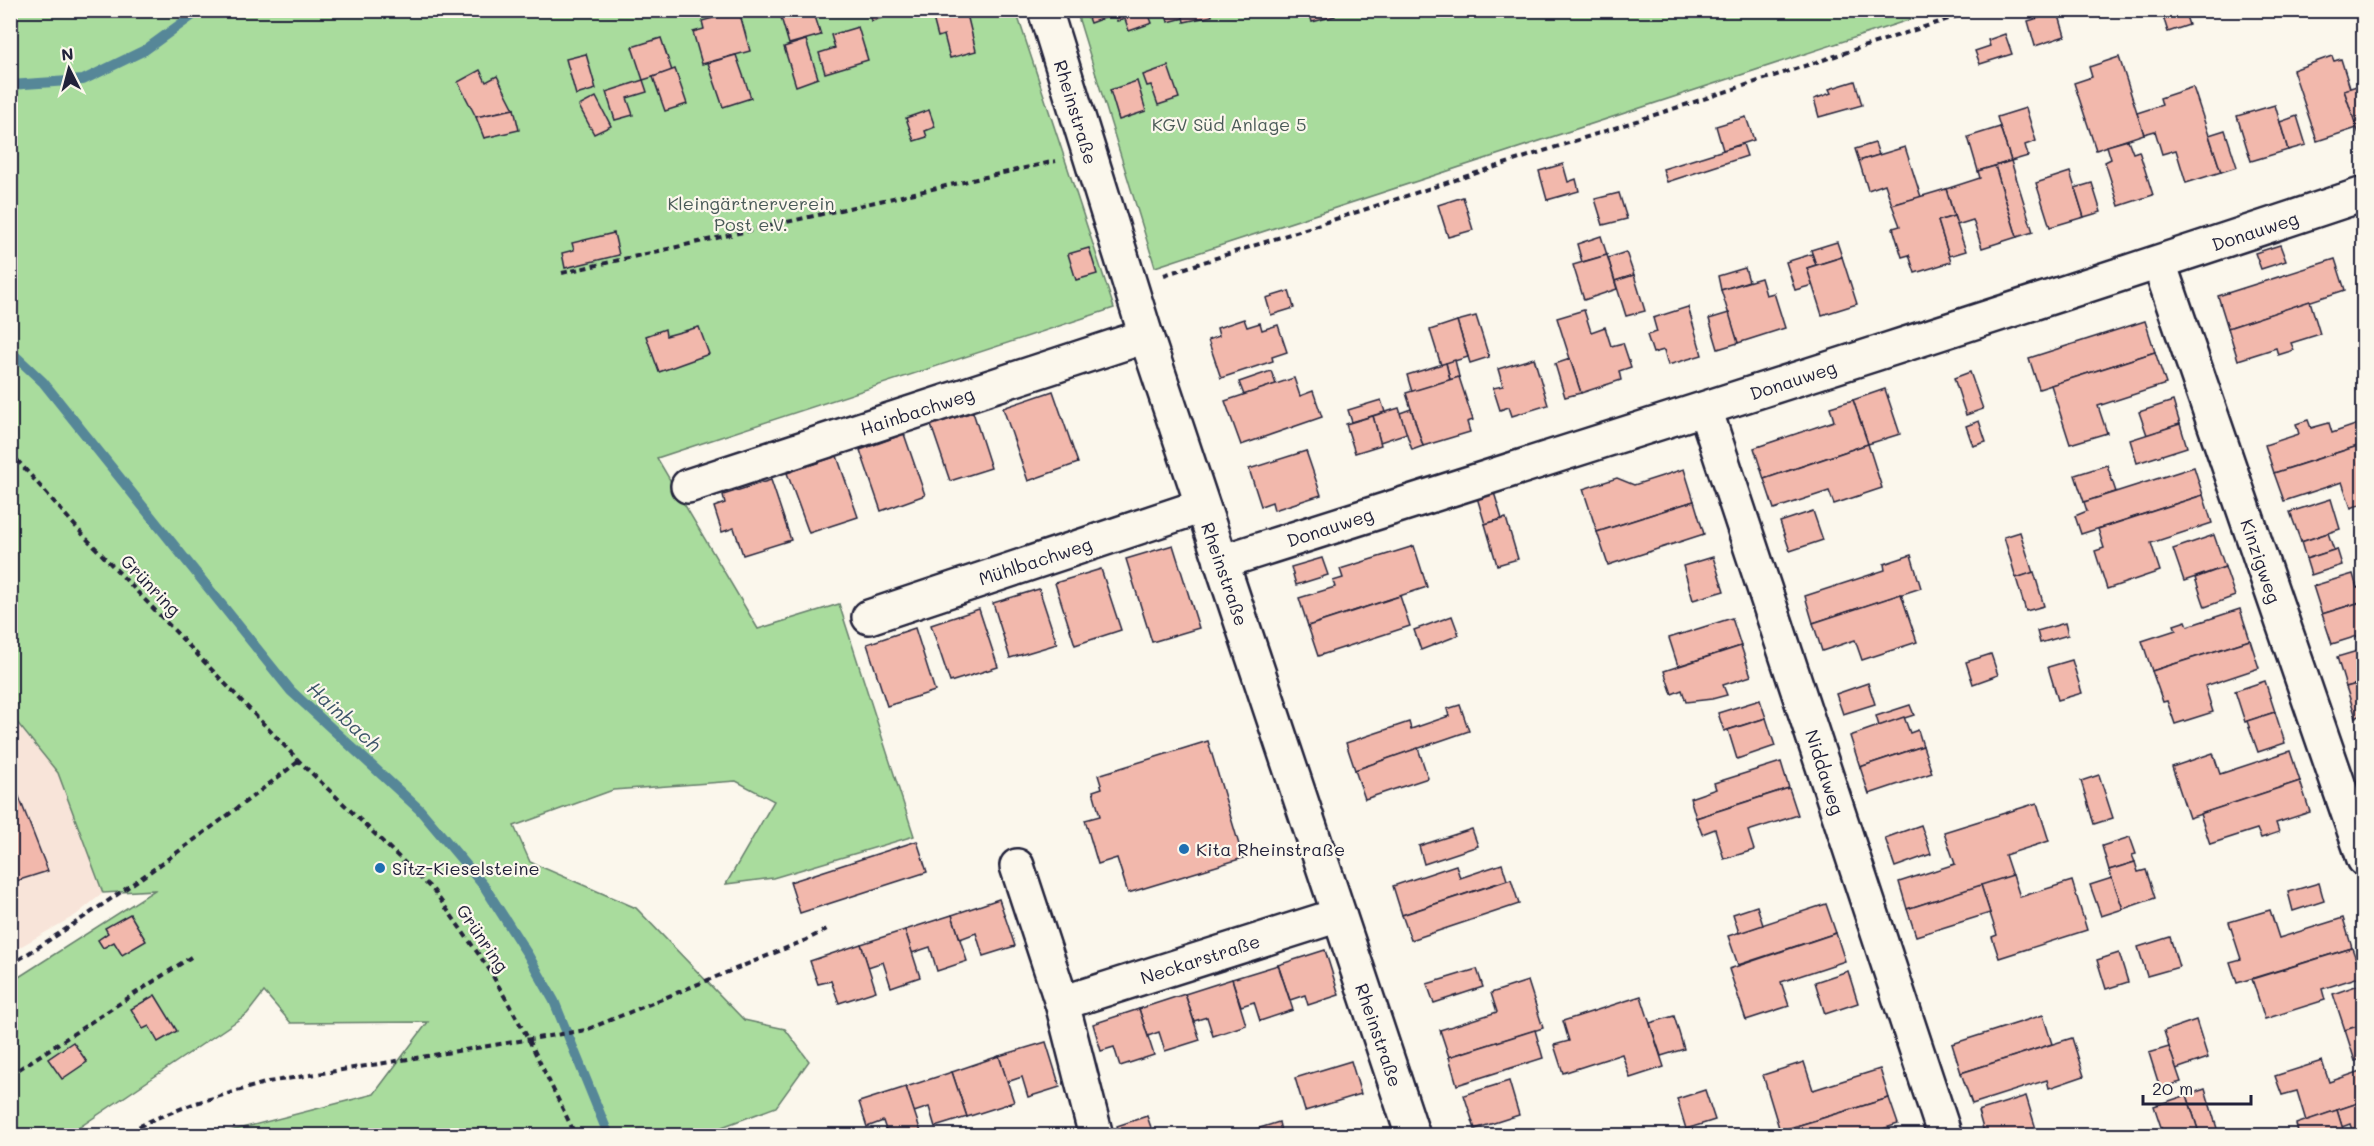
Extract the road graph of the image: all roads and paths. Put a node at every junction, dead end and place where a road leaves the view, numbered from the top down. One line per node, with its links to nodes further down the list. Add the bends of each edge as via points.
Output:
1 (1045, 10): 3 (street, Rheinstraße)
2 (1976, 10): 7 (path)
3 (1090, 154): 6 (path); 7 (street, Rheinstraße)
4 (2364, 194): 5 (street, Donauweg)
5 (2159, 263): 9 (street, Donauweg); 16 (street, Kinzigweg)
6 (562, 273)
7 (1131, 286): 8 (street, Rheinstraße)
8 (1146, 336): 11 (street, Hainbachweg); 12 (street, Rheinstraße)
9 (1705, 409): 13 (street, Donauweg); 29 (street, Niddaweg)
10 (10, 452): 15 (path, Grünring, via 85,537)
11 (688, 486)
12 (1202, 506): 13 (street, Rheinstraße); 14 (street, Mühlbachweg)
13 (1221, 562): 18 (street, Rheinstraße)
14 (869, 617)
15 (299, 761): 21 (path, via 197,840); 23 (path, Grünring, via 434,891 489,969)
16 (2364, 859)
17 (1017, 866): 22 (street)
18 (1339, 915): 22 (street, Neckarstraße); 28 (street, Rheinstraße)
19 (829, 928): 23 (path, via 586,1030)
20 (191, 957): 24 (path)
21 (10, 965)
22 (1062, 1002): 27 (street)
23 (529, 1040): 25 (path, via 268,1082 196,1103); 26 (path, Grünring)
24 (10, 1075)
25 (120, 1136)
26 (576, 1136)
27 (1096, 1136)
28 (1413, 1136)
29 (1945, 1136)

